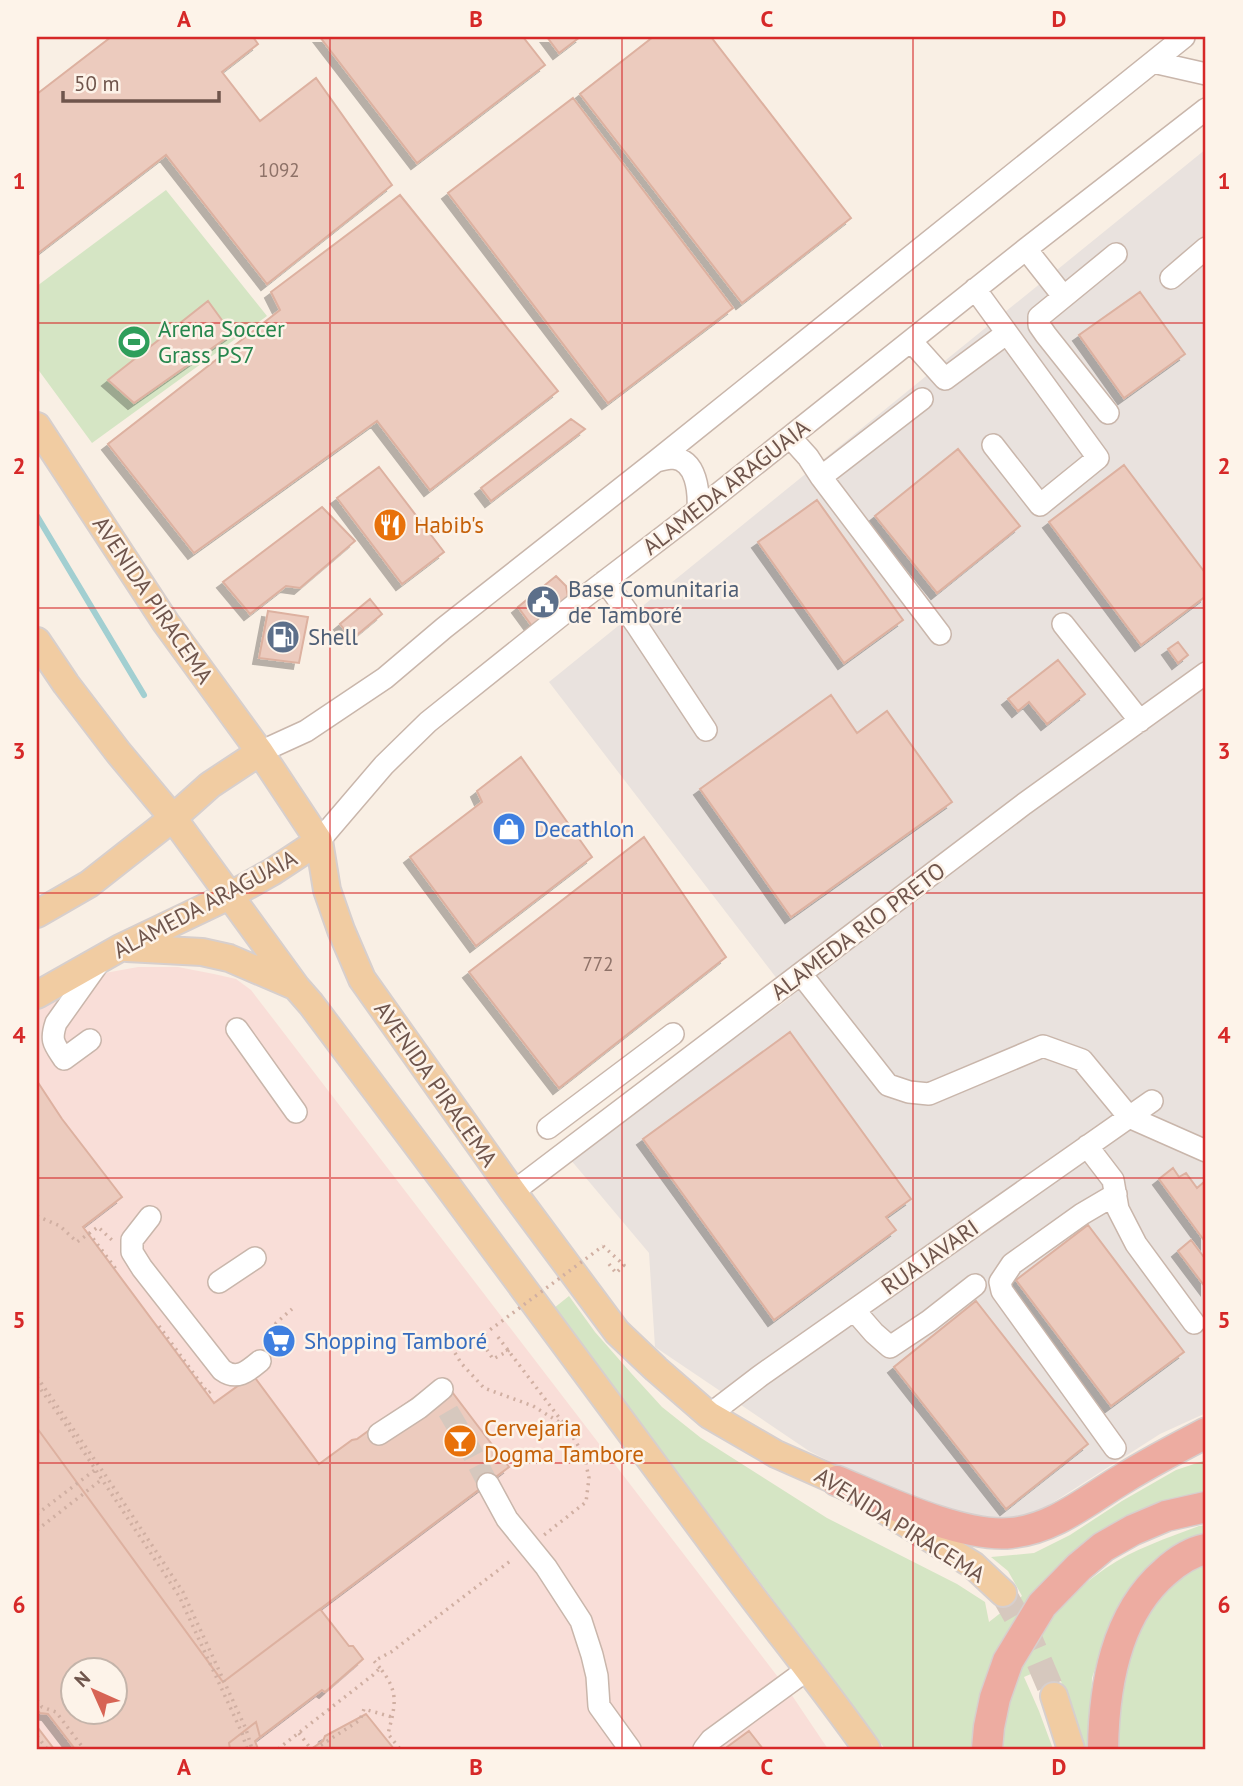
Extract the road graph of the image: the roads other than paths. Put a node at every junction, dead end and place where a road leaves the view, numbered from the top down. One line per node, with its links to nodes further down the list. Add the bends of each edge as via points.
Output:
1 (1184, 37): 2 (street)
2 (1153, 62): 3 (street); 18 (street)
3 (1206, 74)
4 (1206, 109): 6 (street, ALAMEDA ARAGUAIA)
5 (1206, 248): 8 (street)
6 (1026, 249): 9 (street, ALAMEDA ARAGUAIA); 10 (street)
7 (1116, 254): 10 (street)
8 (1171, 278)
9 (975, 289): 11 (street); 12 (street, ALAMEDA ARAGUAIA)
10 (1063, 296): 14 (street, via 1039,317 1039,325)
11 (1007, 333): 12 (street, via 945,379); 17 (street, via 1098,458 1040,505)
12 (911, 341): 16 (street, ALAMEDA ARAGUAIA)
13 (922, 399): 19 (street)
14 (1108, 413)
15 (37, 426): 28 (main road, AVENIDA PIRACEMA, via 166,622)
16 (790, 437): 19 (street); 20 (street, ALAMEDA ARAGUAIA)
17 (993, 445)
18 (656, 461): 20 (street, via 677,459 689,467 699,491); 28 (street, via 386,678 306,731)
19 (821, 477): 23 (street)
20 (698, 510): 21 (street, ALAMEDA ARAGUAIA)
21 (605, 581): 27 (street); 30 (street, ALAMEDA ARAGUAIA, via 428,722 384,765)
22 (1063, 624): 26 (street)
23 (940, 634)
24 (37, 641): 29 (main road)
25 (1206, 673): 26 (street, ALAMEDA RIO PRETO)
26 (1140, 721): 34 (street, ALAMEDA RIO PRETO)
27 (706, 730)
28 (260, 752): 29 (main road, via 210,785); 30 (main road, AVENIDA PIRACEMA)
29 (173, 818): 31 (main road); 32 (main road, via 89,884)
30 (319, 842): 31 (main road, ALAMEDA ARAGUAIA); 46 (main road, AVENIDA PIRACEMA, via 327,890 362,979)
31 (229, 896): 33 (main road, ALAMEDA ARAGUAIA); 35 (main road)
32 (37, 914)
33 (111, 954): 35 (main road, via 202,952 229,958); 36 (main road, ALAMEDA ARAGUAIA); 39 (street, via 52,1034 64,1059)
34 (801, 974): 42 (street, via 888,1085 929,1094 1043,1046 1082,1060); 45 (street, ALAMEDA RIO PRETO)
35 (297, 988): 67 (main road)
36 (37, 995)
37 (237, 1029): 41 (street)
38 (673, 1034): 45 (street, via 542,1119)
39 (90, 1040)
40 (1152, 1101): 42 (street, RUA JAVARI)
41 (296, 1112)
42 (1129, 1117): 43 (street, RUA JAVARI); 44 (street)
43 (1087, 1146): 47 (street, via 1113,1180); 52 (street, RUA JAVARI)
44 (1206, 1151)
45 (566, 1152): 46 (street, ALAMEDA RIO PRETO)
46 (513, 1192): 56 (main road, AVENIDA PIRACEMA, via 617,1332)
47 (1116, 1194): 53 (street, via 1118,1209 1136,1244); 59 (street, via 1012,1264 1000,1282)
48 (150, 1217): 54 (street, via 132,1240 132,1252 142,1268 222,1370 237,1376)
49 (255, 1258): 50 (street)
50 (219, 1282)
51 (975, 1284): 52 (street, via 890,1347)
52 (854, 1310): 56 (street, RUA JAVARI)
53 (1194, 1323)
54 (260, 1361)
55 (442, 1390): 58 (street)
56 (709, 1415): 62 (main road, AVENIDA PIRACEMA, via 776,1454)
57 (1206, 1433): 61 (highway)
58 (379, 1434)
59 (1115, 1448)
60 (1206, 1448): 61 (highway)
61 (1169, 1453): 62 (highway, via 1068,1513 1013,1533 963,1528)
62 (838, 1480): 66 (main road, AVENIDA PIRACEMA, via 974,1565)
63 (488, 1484): 69 (street, via 506,1519 546,1567 581,1621 597,1676 599,1706)
64 (1206, 1507): 72 (highway, via 1166,1517 1103,1547 1042,1605 1008,1661 995,1698)
65 (1206, 1549): 74 (highway, via 1175,1564 1151,1584 1132,1610 1110,1678)
66 (1003, 1593)
67 (808, 1669): 70 (street); 71 (main road)
68 (1054, 1696): 73 (main road)
69 (630, 1749)
70 (704, 1749)
71 (867, 1749)
72 (987, 1749)
73 (1071, 1749)
74 (1103, 1749)

